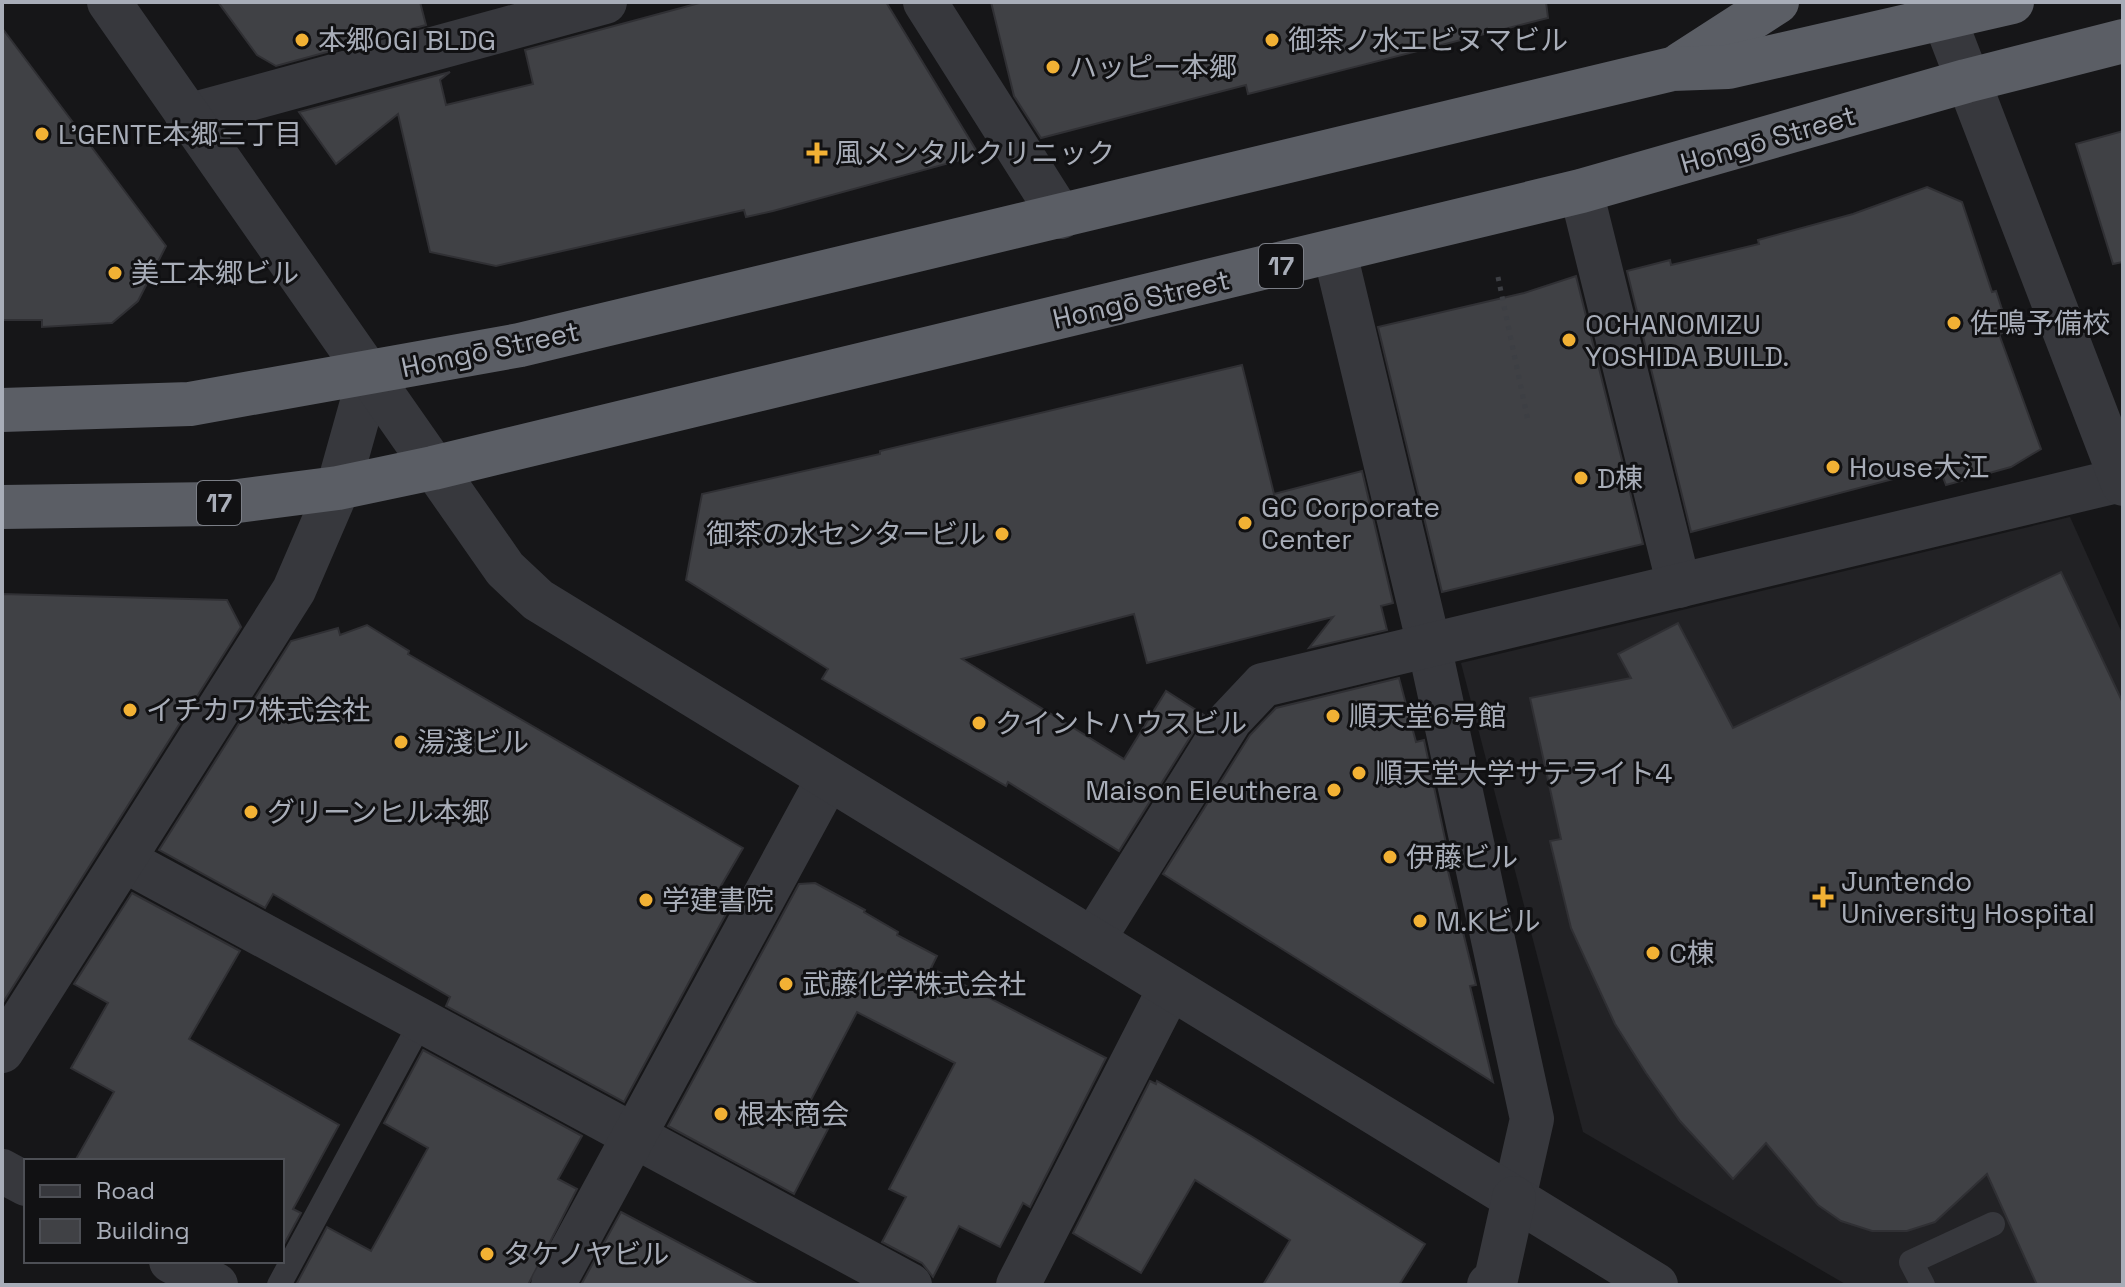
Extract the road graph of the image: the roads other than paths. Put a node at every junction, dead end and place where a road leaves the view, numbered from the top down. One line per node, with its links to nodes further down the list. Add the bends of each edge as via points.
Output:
1 (109, 2): 10 (street)
2 (605, 2): 10 (street)
3 (925, 2): 12 (street)
4 (1777, 2): 8 (highway)
5 (2012, 2): 6 (highway, Hongō Street)
6 (1943, 8): 8 (highway, Hongō Street, via 1728,67); 9 (street)
7 (2123, 41): 9 (highway, Hongō Street / 17)
8 (1672, 69): 12 (highway, Hongō Street)
9 (1966, 81): 11 (highway, Hongō Street / 17); 17 (street)
10 (187, 116): 14 (street)
11 (1581, 191): 13 (highway, Hongō Street / 17); 20 (street)
12 (1061, 217): 14 (highway, Hongō Street, via 520,345)
13 (1335, 253): 16 (highway, Hongō Street / 17); 21 (street)
14 (370, 374): 15 (highway, Hongō Street, via 190,404); 16 (street); 18 (street)
15 (2, 410)
16 (433, 468): 18 (highway, 17); 22 (street, via 505,569 538,600)
17 (2122, 482): 20 (street)
18 (338, 488): 19 (highway, 17, via 215,504); 23 (street, via 294,590)
19 (2, 507)
20 (1679, 586): 21 (street)
21 (1429, 645): 24 (street, via 1263,685 1230,720); 31 (street, via 1532,1119)
22 (828, 779): 24 (street); 28 (street)
23 (124, 860): 26 (street); 27 (street)
24 (1093, 940): 25 (street)
25 (1170, 988): 31 (street); 38 (street)
26 (421, 1022): 28 (street); 35 (lane)
27 (2, 1051)
28 (633, 1137): 36 (street); 37 (street)
29 (2, 1171): 30 (street)
30 (24, 1183)
31 (1514, 1198): 39 (street, via 1496,1279); 40 (street)
32 (1993, 1224): 41 (lane, via 1911,1262)
33 (175, 1263): 34 (street)
34 (216, 1285)
35 (279, 1285)
36 (553, 1285)
37 (910, 1285)
38 (1018, 1285)
39 (1489, 1285)
40 (1656, 1285)
41 (1923, 1285)

